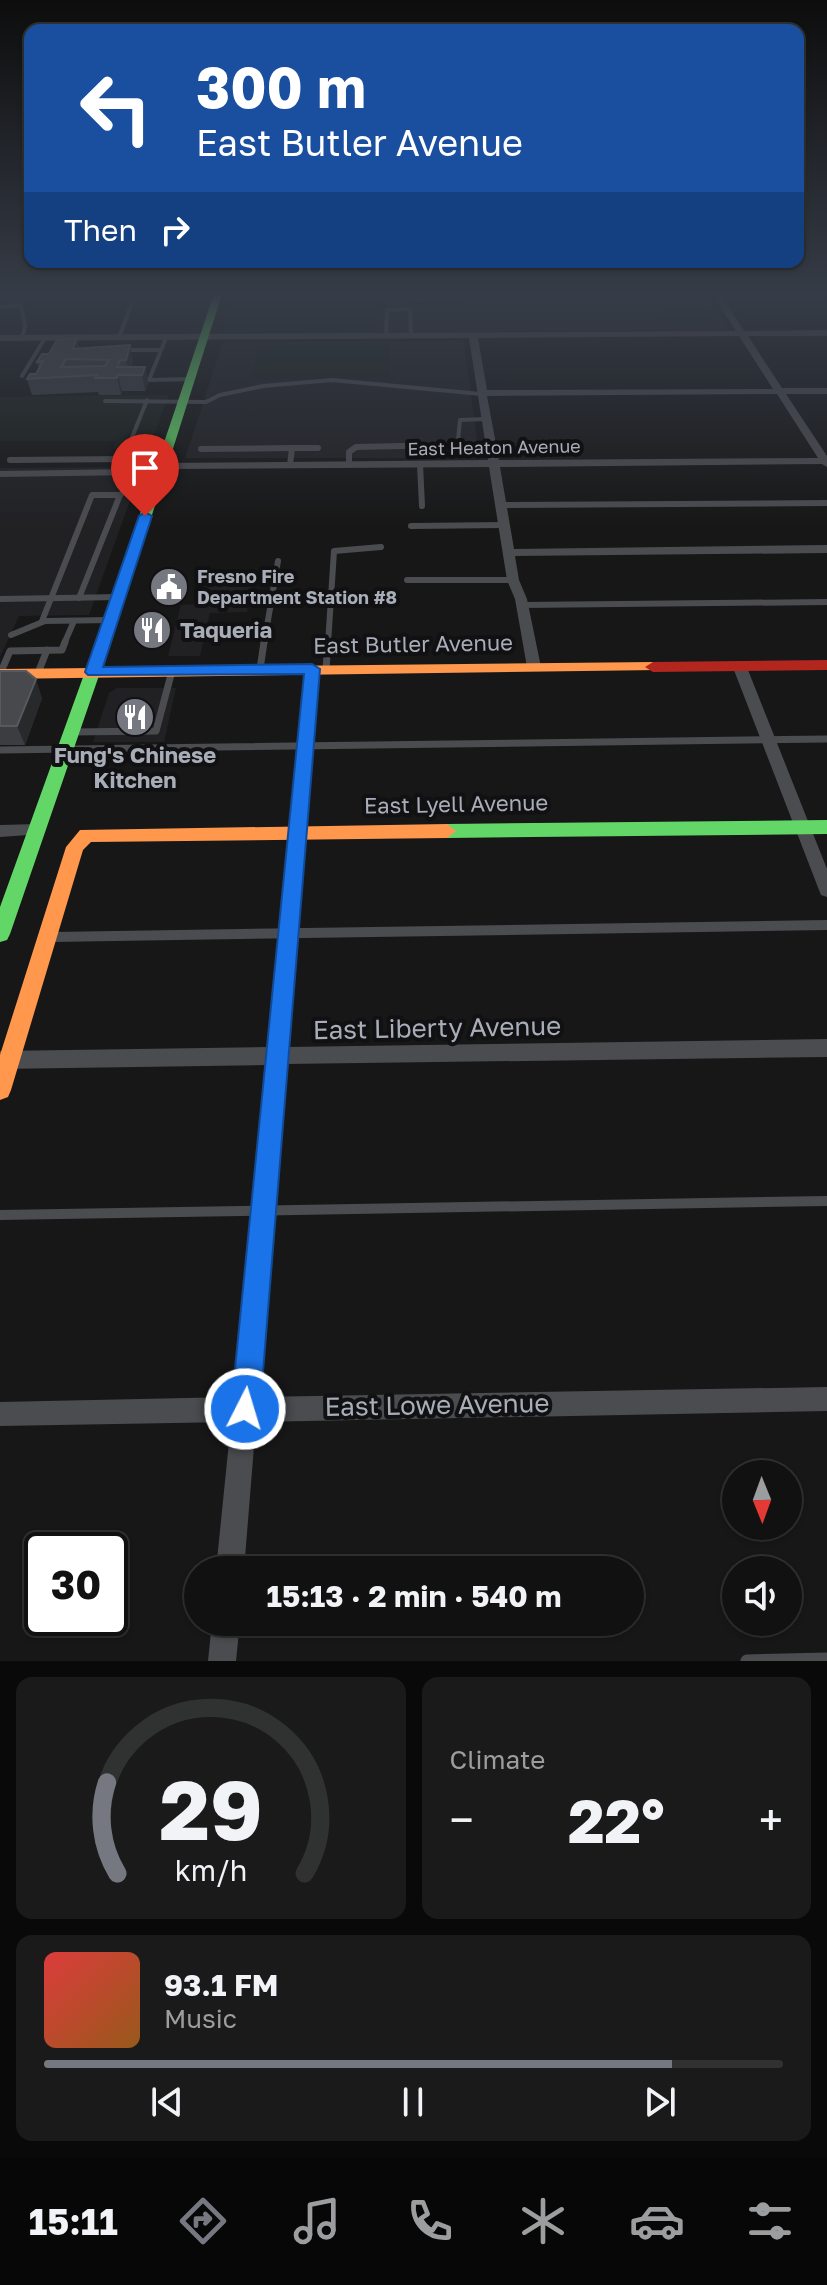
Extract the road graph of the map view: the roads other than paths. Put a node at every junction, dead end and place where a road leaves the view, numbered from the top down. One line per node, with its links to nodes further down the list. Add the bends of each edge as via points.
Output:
1 (25, 372): 6 (lane)
2 (152, 372): 7 (lane, via 149,380)
3 (192, 372): 7 (street)
4 (478, 372): 10 (street)
5 (768, 372): 8 (street)
6 (22, 376)
7 (190, 379): 13 (street)
8 (781, 391): 9 (street); 10 (street); 23 (street)
9 (827, 391)
10 (481, 394): 13 (lane, via 340,381 256,387 206,402); 14 (street)
11 (147, 400): 12 (lane); 13 (lane); 15 (lane, via 129,445)
12 (105, 401)
13 (183, 402): 15 (street)
14 (484, 419): 24 (street); 27 (lane, via 460,420 460,437 448,445 356,447 349,452)
15 (169, 445): 28 (street)
16 (292, 448): 17 (lane); 19 (lane); 26 (lane)
17 (318, 448)
18 (201, 449): 19 (lane)
19 (226, 449): 29 (lane)
20 (125, 459): 22 (lane)
21 (10, 460): 22 (lane)
22 (83, 460): 30 (lane)
23 (826, 462): 24 (street, East Heaton Avenue)
24 (495, 463): 25 (street, East Heaton Avenue); 36 (street)
25 (420, 464): 27 (street, East Heaton Avenue); 37 (lane)
26 (290, 465): 27 (street, East Heaton Avenue); 29 (street, East Heaton Avenue)
27 (349, 465)
28 (162, 466): 29 (street, East Heaton Avenue); 33 (street)
29 (222, 466)
30 (77, 473): 31 (lane); 32 (lane, via 134,472)
31 (0, 474)
32 (127, 489): 33 (lane); 34 (lane)
33 (154, 489): 46 (street)
34 (120, 495): 47 (lane, via 92,495); 48 (lane)
35 (827, 503): 36 (lane)
36 (503, 505): 38 (street)
37 (422, 506)
38 (503, 525): 39 (lane); 42 (street)
39 (411, 526)
40 (381, 547): 63 (lane, via 334,551)
41 (827, 549): 42 (street)
42 (508, 553): 45 (street)
43 (278, 561): 62 (lane)
44 (407, 580): 45 (lane)
45 (513, 580): 51 (street)
46 (119, 597): 48 (lane); 52 (street)
47 (51, 598): 48 (lane); 49 (lane); 53 (lane)
48 (79, 598)
49 (0, 599)
50 (827, 602): 51 (lane)
51 (522, 605): 61 (street)
52 (111, 620): 54 (lane); 65 (street)
53 (42, 621): 54 (lane); 55 (lane)
54 (74, 621): 56 (lane, via 62,650)
55 (11, 635)
56 (47, 650): 58 (lane); 66 (lane)
57 (0, 651): 58 (lane)
58 (10, 651): 67 (lane)
59 (739, 665): 60 (street, East Butler Avenue); 61 (street, East Butler Avenue); 68 (street)
60 (827, 665)
61 (534, 667): 63 (street, East Butler Avenue)
62 (260, 669): 63 (street, East Butler Avenue); 64 (street, East Butler Avenue)
63 (319, 669): 71 (street)
64 (172, 671): 65 (street, East Butler Avenue); 70 (lane, via 156,731)
65 (93, 672): 66 (street, East Butler Avenue); 70 (street)
66 (38, 673): 67 (street, East Butler Avenue)
67 (0, 674)
68 (770, 738): 69 (lane); 71 (lane); 73 (street)
69 (827, 739)
70 (70, 740): 71 (lane); 72 (lane); 75 (street)
71 (307, 744): 76 (street)
72 (0, 750)
73 (803, 826): 74 (street, East Lyell Avenue); 76 (street, East Lyell Avenue); 78 (street)
74 (827, 827)
75 (37, 830): 77 (street); 81 (street)
76 (299, 830): 80 (street); 82 (street, East Lyell Avenue, via 86,835 75,847)
77 (0, 831)
78 (827, 890)
79 (827, 925): 80 (lane)
80 (290, 932): 82 (lane); 84 (street)
81 (0, 934)
82 (47, 937): 85 (street)
83 (827, 1048): 84 (street, East Liberty Avenue)
84 (279, 1056): 85 (street, East Liberty Avenue); 88 (street)
85 (5, 1060): 86 (street)
86 (0, 1090)
87 (827, 1201): 88 (lane)
88 (264, 1211): 89 (lane); 91 (street)
89 (0, 1215)
90 (827, 1399): 91 (street, East Lowe Avenue)
91 (245, 1409): 92 (street, East Lowe Avenue); 93 (street)
92 (0, 1414)
93 (231, 1556)
94 (225, 1636): 96 (street)
95 (827, 1659): 97 (lane)
96 (222, 1661)
97 (747, 1661)

